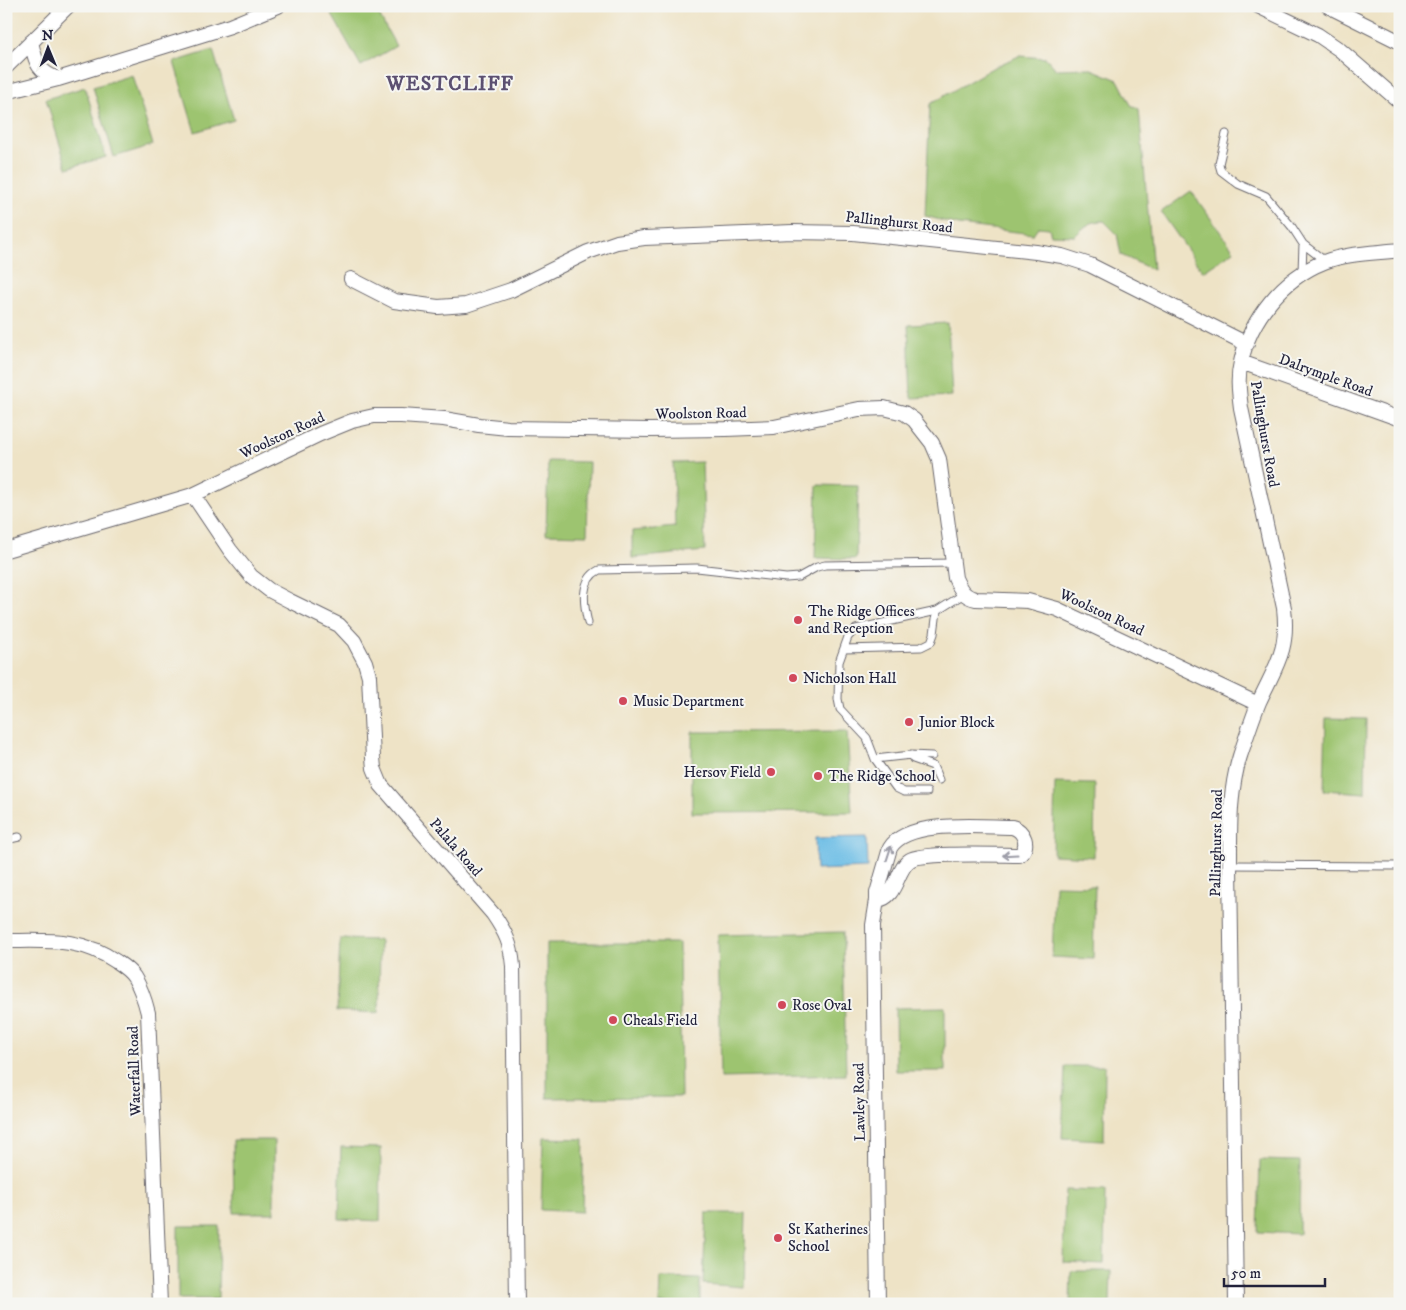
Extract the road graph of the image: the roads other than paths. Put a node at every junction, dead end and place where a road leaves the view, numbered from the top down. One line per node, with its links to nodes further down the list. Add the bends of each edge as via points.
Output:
1 (68, 6): 5 (street)
2 (278, 6): 8 (street, via 230,26)
3 (1258, 6): 10 (street, via 1318,35)
4 (1328, 6): 6 (street)
5 (31, 42): 7 (street); 8 (street, via 40,69)
6 (1400, 42)
7 (6, 67)
8 (58, 79): 9 (street)
9 (6, 92)
10 (1400, 102)
11 (1226, 134): 12 (lane, via 1220,171 1238,184 1266,196)
12 (1303, 244): 14 (lane); 15 (lane)
13 (1400, 250): 14 (street)
14 (1324, 261): 15 (street)
15 (1302, 272): 17 (street, via 1267,307)
16 (351, 279): 17 (street, Pallinghurst Road, via 394,301 438,307 466,305 511,290 588,252 617,242 644,238 836,232 1071,258)
17 (1247, 344): 18 (street, Pallinghurst Road)
18 (1241, 362): 19 (street, Dalrymple Road); 27 (street, Pallinghurst Road, via 1238,390 1241,408 1286,626 1280,658)
19 (1400, 419)
20 (193, 494): 21 (street, Woolston Road); 22 (street, Woolston Road, via 320,434 374,416 444,419 508,428 726,429 774,427 884,408 904,413 914,420 932,443 939,459); 40 (street, Palala Road, via 251,576 283,598 338,625 354,641 368,676 374,768 381,785 505,931 513,966)
21 (6, 550)
22 (953, 563): 23 (street, Woolston Road); 25 (lane, via 824,565 798,577 786,578 696,568 599,570 584,591)
23 (964, 594): 24 (lane); 27 (street, Woolston Road, via 976,599 1028,601 1057,609)
24 (937, 611): 26 (lane, via 856,629 848,637); 26 (lane, via 931,642 921,647)
25 (588, 624)
26 (844, 649): 30 (lane, via 839,662 838,705 867,738)
27 (1258, 704): 35 (street, Pallinghurst Road, via 1233,780)
28 (911, 755): 29 (lane); 30 (lane); 31 (lane, via 913,760 933,766)
29 (932, 756)
30 (875, 760): 32 (lane, via 900,791)
31 (940, 780)
32 (927, 792)
33 (19, 837): 34 (lane)
34 (6, 840)
35 (1230, 865): 36 (lane); 42 (street, Pallinghurst Road)
36 (1400, 866)
37 (877, 900): 37 (street, Lawley Road, one-way to 37, via 890,848 905,834 940,827 1012,827 1023,835 1025,847 1019,854 912,858 885,898); 41 (street, Lawley Road, via 873,925)
38 (6, 941): 39 (street, Waterfall Road, via 62,941 91,947 124,966 144,998 148,1013)
39 (160, 1304)
40 (517, 1304)
41 (878, 1304)
42 (1236, 1304)

